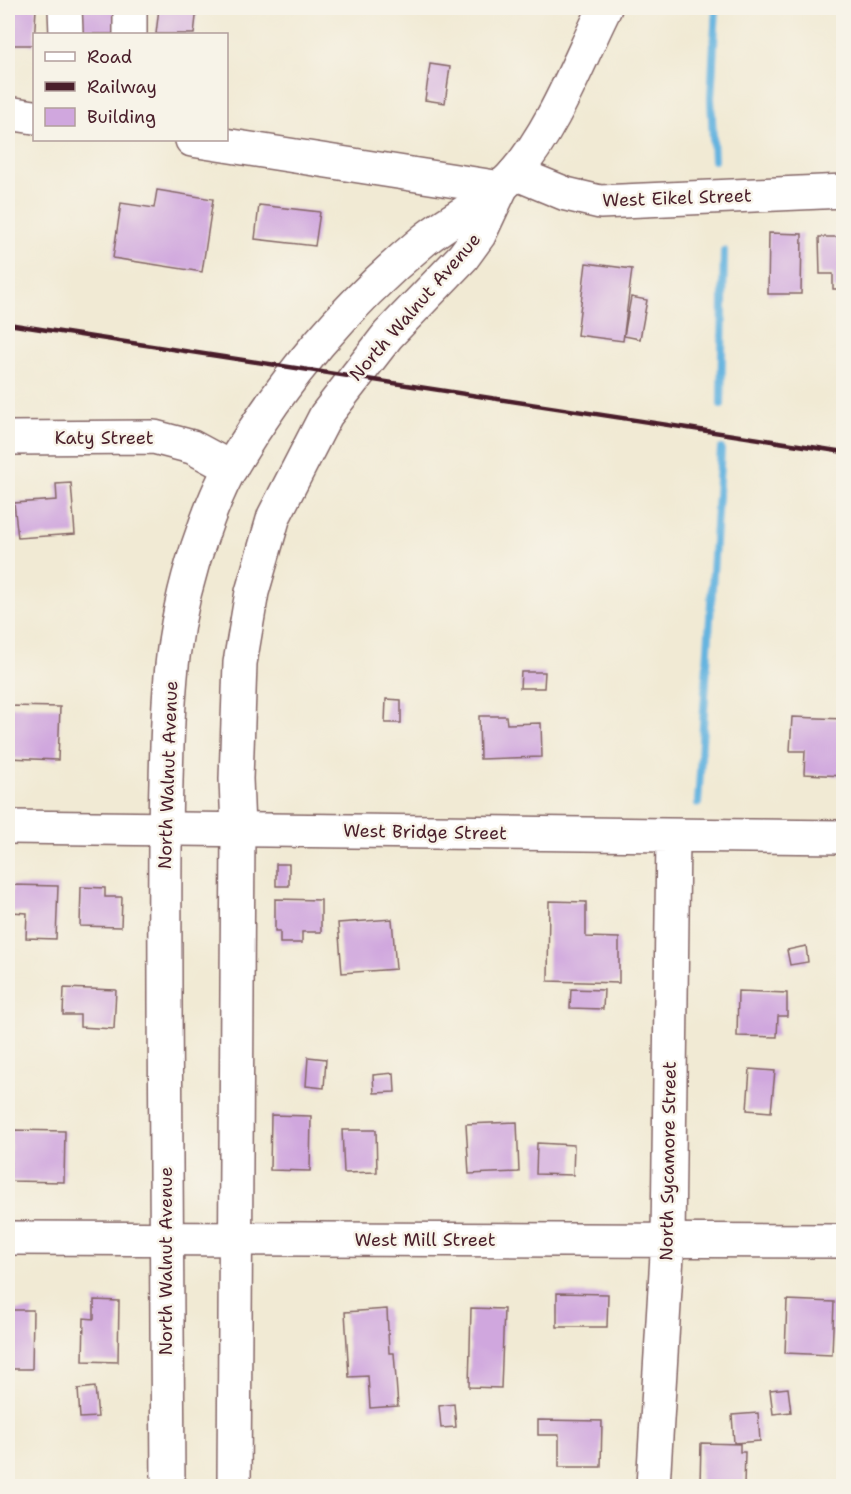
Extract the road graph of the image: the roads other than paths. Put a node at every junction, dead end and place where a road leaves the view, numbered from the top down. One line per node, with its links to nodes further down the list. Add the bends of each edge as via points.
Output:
1 (65, 8): 4 (street)
2 (130, 8): 5 (street)
3 (604, 9): 9 (street, North Walnut Avenue, via 552,116)
4 (66, 33)
5 (130, 33)
6 (8, 113): 7 (street)
7 (33, 117)
8 (200, 141): 9 (street, West Eikel Street)
9 (508, 180): 10 (street, West Eikel Street, via 600,202); 12 (street, North Walnut Avenue, via 445,224 358,300 312,349); 15 (street, North Walnut Avenue, via 463,257 394,328 333,405 274,516 252,592 240,663)
10 (843, 191)
11 (8, 438): 12 (street, Katy Street, via 154,437 192,447)
12 (231, 468): 14 (street, North Walnut Avenue, via 190,567 175,631 168,708)
13 (8, 827): 14 (street, West Bridge Street)
14 (165, 829): 15 (street, West Bridge Street); 20 (street, North Walnut Avenue)
15 (238, 829): 16 (street, West Bridge Street); 21 (street, North Walnut Avenue)
16 (673, 836): 17 (street, West Bridge Street); 19 (street, North Sycamore Street)
17 (843, 837)
18 (8, 1238): 20 (street, West Mill Street)
19 (668, 1239): 21 (street, West Mill Street); 22 (street, West Mill Street); 25 (street, North Sycamore Street)
20 (164, 1240): 21 (street, West Mill Street); 23 (street, North Walnut Avenue)
21 (235, 1240): 24 (street, North Walnut Avenue)
22 (843, 1241)
23 (168, 1486)
24 (234, 1486)
25 (653, 1486)

